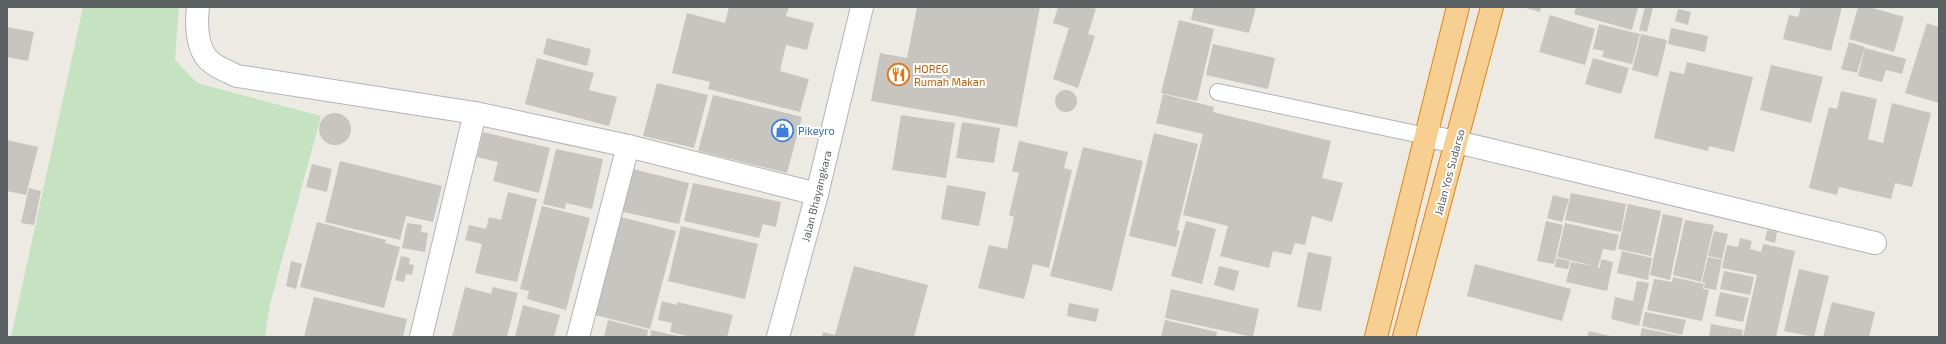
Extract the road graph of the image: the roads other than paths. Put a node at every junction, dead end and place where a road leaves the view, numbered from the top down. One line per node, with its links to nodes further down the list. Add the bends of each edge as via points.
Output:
1 (198, 7): 6 (street, via 199,43 211,62 237,76)
2 (862, 7): 10 (street, Jalan Bhayangkara)
3 (1458, 7): 7 (highway)
4 (1492, 7): 8 (highway, Jalan Yos Sudarso)
5 (1218, 92): 7 (lane)
6 (475, 113): 9 (street); 12 (street)
7 (1426, 136): 8 (street); 15 (highway)
8 (1457, 142): 11 (street); 16 (highway, Jalan Yos Sudarso)
9 (628, 146): 10 (street); 13 (street)
10 (817, 194): 14 (street, Jalan Bhayangkara)
11 (1875, 242)
12 (421, 337)
13 (578, 337)
14 (778, 337)
15 (1376, 337)
16 (1404, 337)

